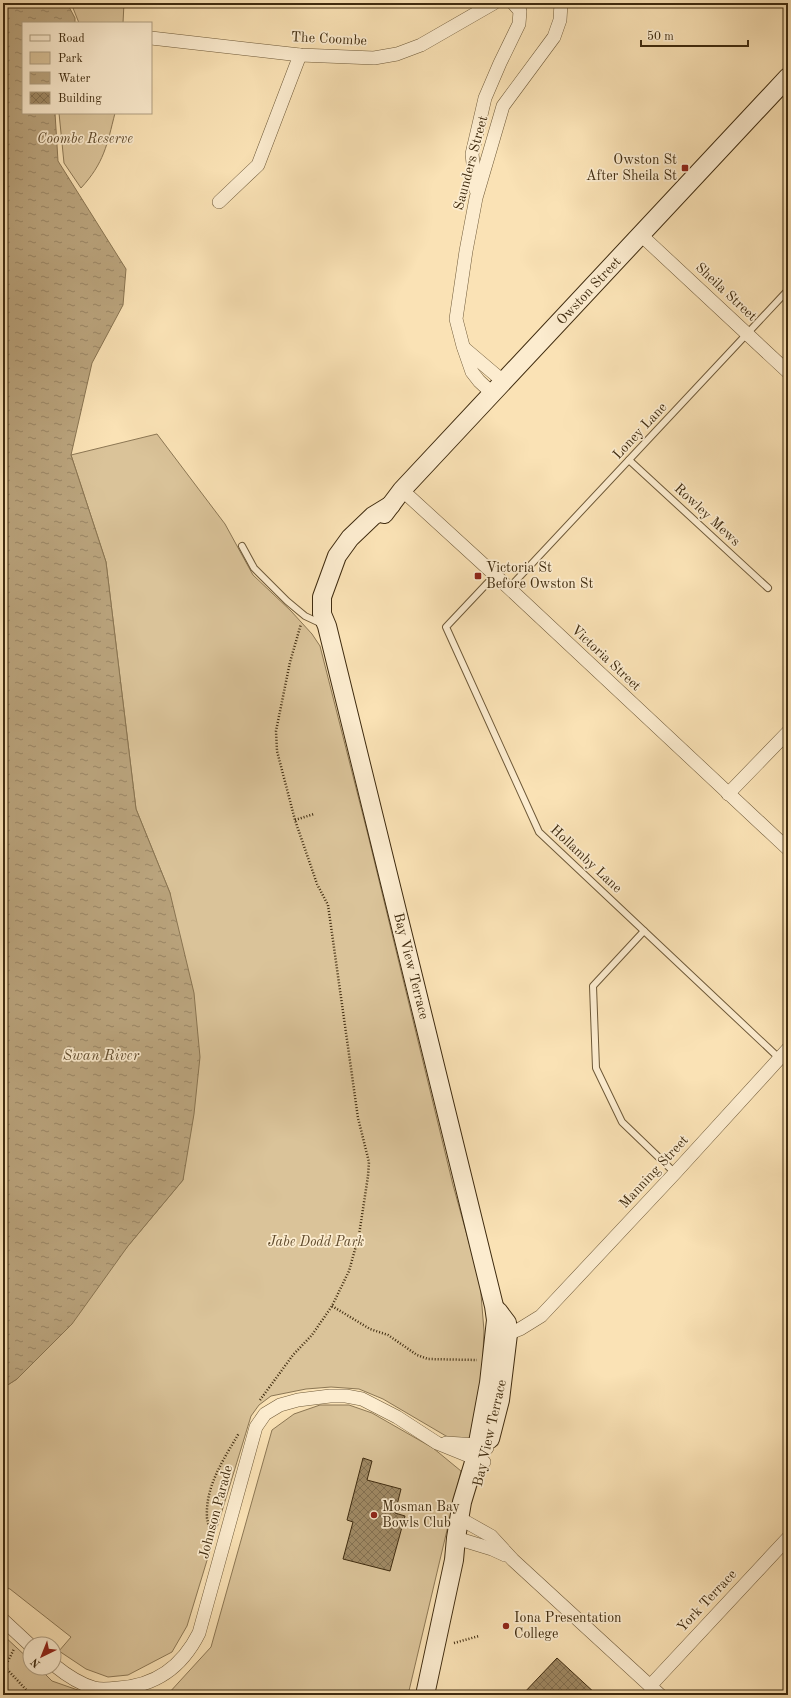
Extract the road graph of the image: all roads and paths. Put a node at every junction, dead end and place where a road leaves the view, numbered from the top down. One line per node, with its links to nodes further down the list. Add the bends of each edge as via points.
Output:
1 (494, 3): 5 (street, The Coombe, via 421,44 397,54 374,58)
2 (514, 3): 7 (street, via 520,11 519,24 485,98 472,154)
3 (560, 3): 7 (street, Saunders Street, via 560,20 554,37 503,106)
4 (152, 38): 5 (street, The Coombe)
5 (300, 54): 8 (street, via 258,165)
6 (788, 77): 9 (street, Owston Street)
7 (476, 198): 13 (street, Saunders Street, via 456,319 462,346 472,372 479,381)
8 (219, 202)
9 (641, 235): 11 (street, Sheila Street); 13 (street, Owston Street)
10 (788, 290): 11 (lane, Loney Lane)
11 (747, 334): 12 (street, Sheila Street); 14 (lane, Loney Lane)
12 (788, 372)
13 (499, 388): 15 (street, Owston Street)
14 (629, 460): 18 (lane, Loney Lane); 19 (lane, Rowley Mews)
15 (402, 490): 17 (street, Victoria Street); 21 (street, Owston Street, via 391,505 373,516 350,538 337,556 332,613)
16 (242, 546): 20 (lane, via 254,568)
17 (495, 575): 18 (street, Victoria Street); 27 (lane, Hollamby Lane, via 446,628 539,832)
18 (509, 588): 23 (street, Victoria Street)
19 (768, 588)
20 (305, 616): 21 (lane); 25 (path, via 290,662 276,731 276,751)
21 (327, 626): 31 (street, Bay View Terrace)
22 (788, 732): 23 (street)
23 (728, 794): 26 (street, Victoria Street)
24 (314, 814): 25 (path)
25 (295, 820): 30 (path, via 317,884 328,905 358,1118 369,1162 359,1235 349,1271)
26 (788, 849)
27 (644, 931): 28 (lane, Hollamby Lane); 29 (lane, via 593,986 596,1068 622,1122)
28 (784, 1053): 29 (street, Manning Street)
29 (675, 1173): 31 (street, Manning Street, via 541,1316)
30 (332, 1306): 32 (path, via 370,1328 388,1335 417,1355 428,1358); 33 (path)
31 (501, 1331): 32 (street, Bay View Terrace); 35 (street, Bay View Terrace, via 500,1400)
32 (491, 1360): 35 (street, Bay View Terrace)
33 (258, 1403)
34 (241, 1429): 38 (path, via 218,1470 209,1497 207,1518)
35 (481, 1454): 36 (street, Bay View Terrace, via 462,1502); 44 (street, Johnson Parade, via 437,1443 362,1399 330,1396 280,1405 265,1414 256,1427 199,1634 192,1647 172,1670 134,1687 95,1688 81,1683)
36 (462, 1530): 45 (street, via 491,1536 513,1560); 47 (street, Bay View Terrace)
37 (788, 1538): 45 (street, York Terrace)
38 (212, 1542)
39 (3, 1620): 41 (street)
40 (479, 1636): 42 (path)
41 (22, 1638)
42 (454, 1643)
43 (5, 1667): 46 (path)
44 (62, 1670)
45 (655, 1691)
46 (31, 1695)
47 (425, 1695)

